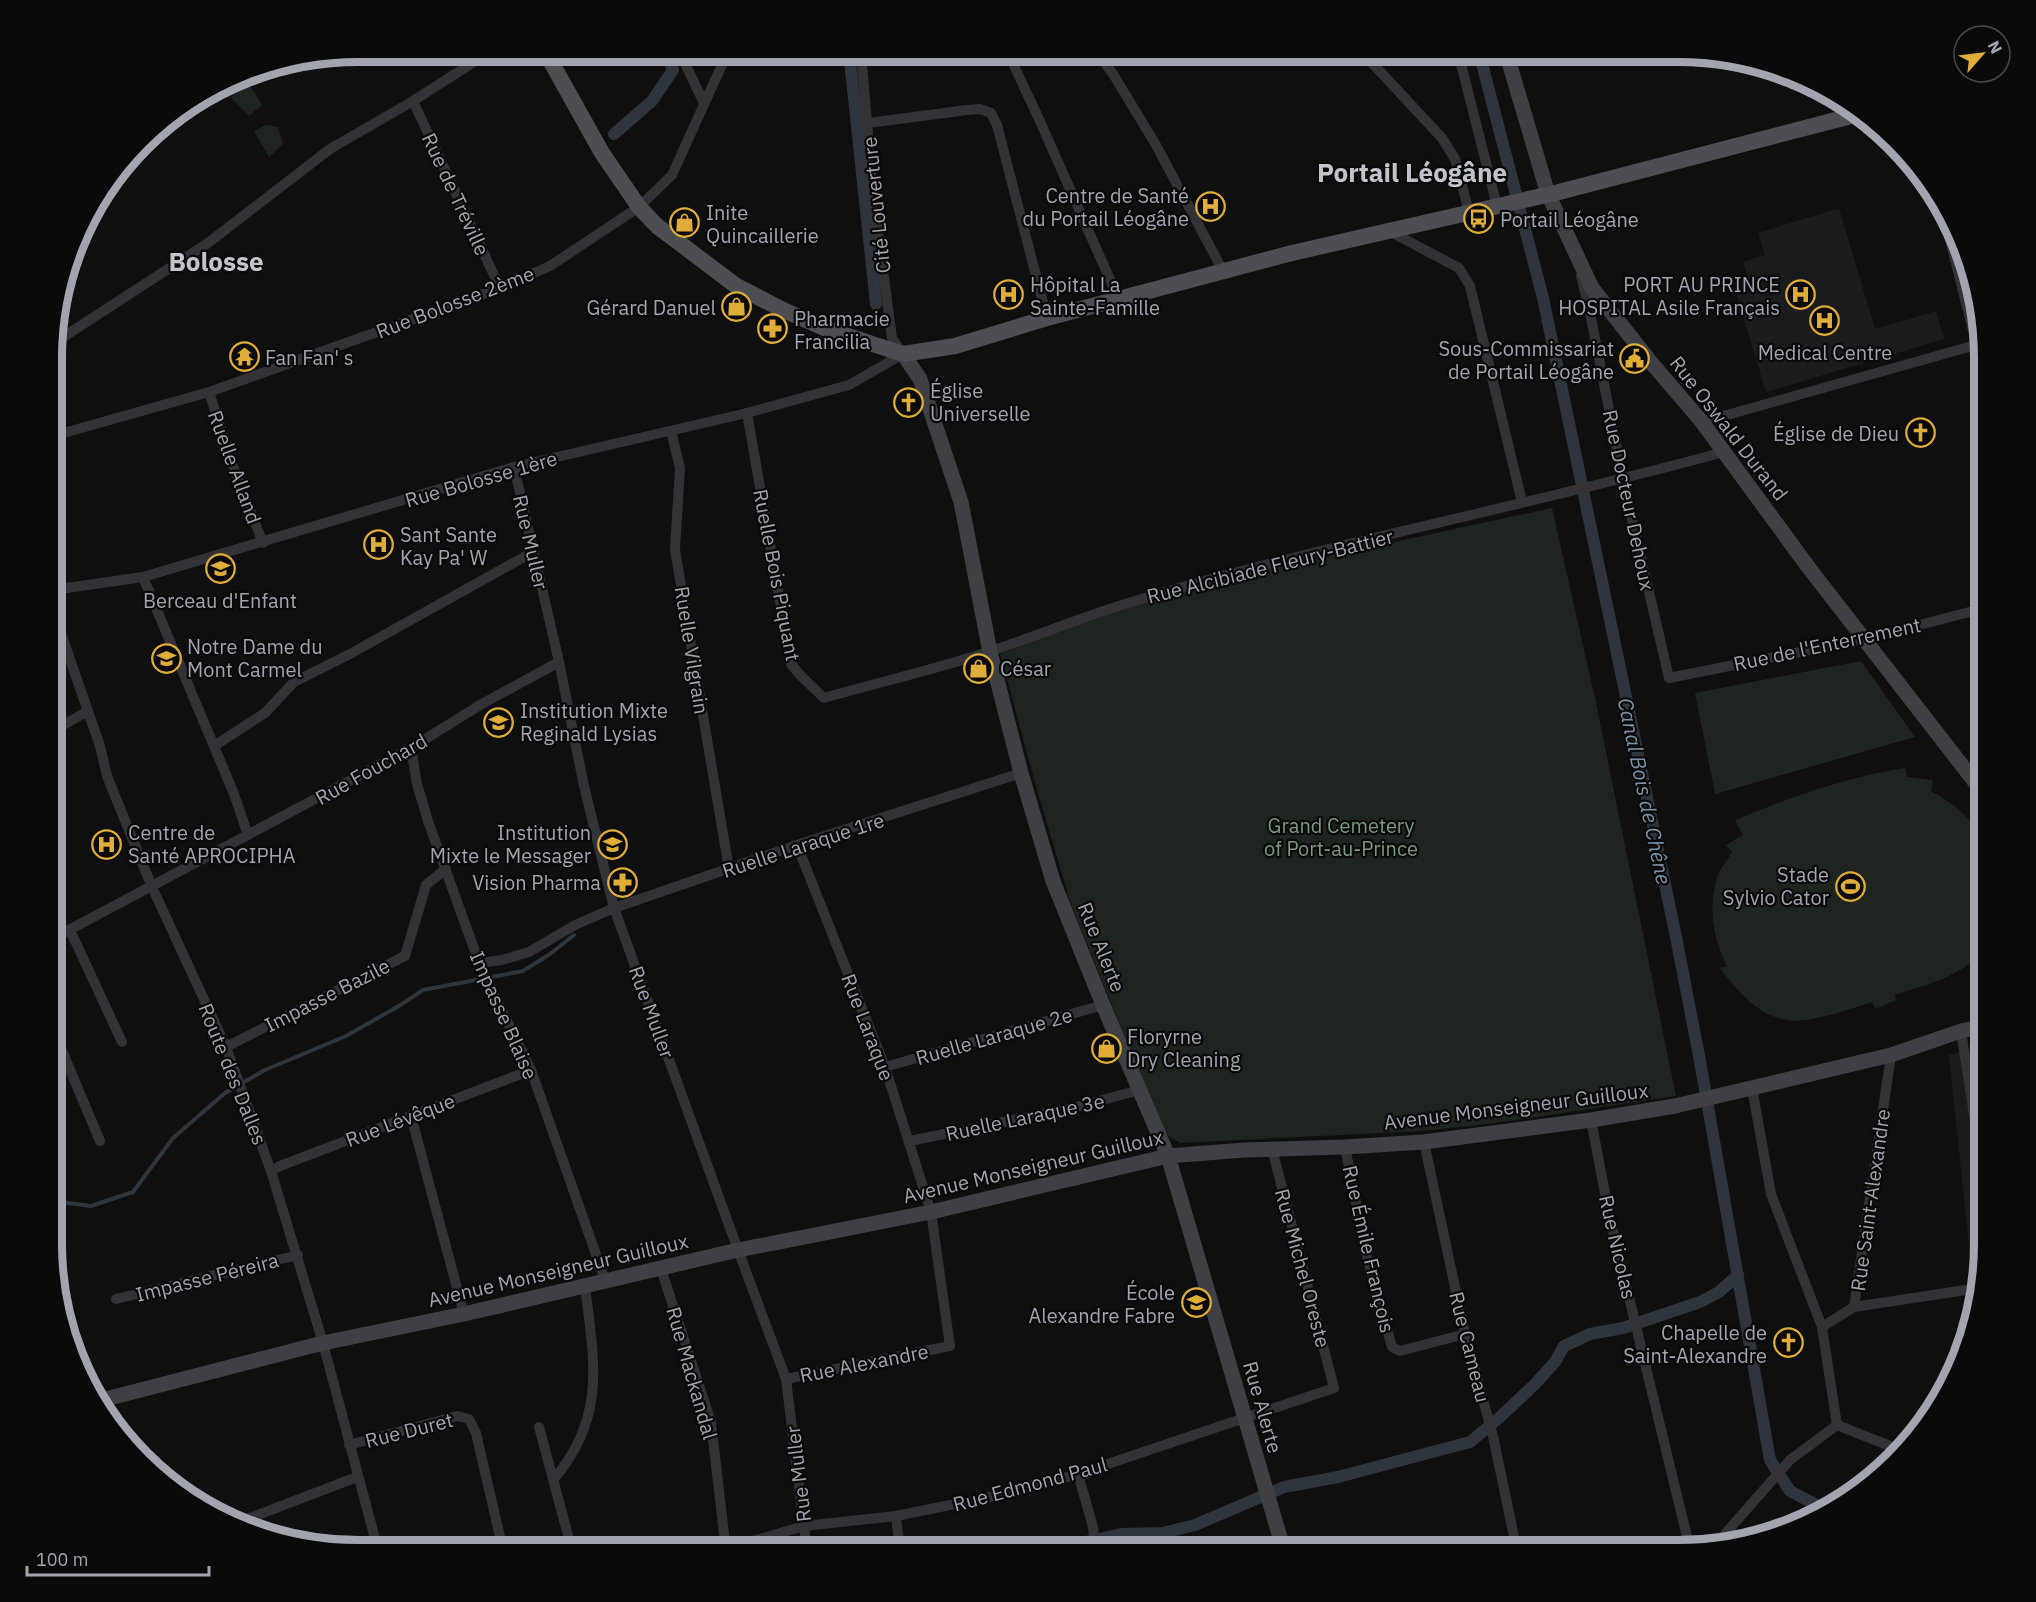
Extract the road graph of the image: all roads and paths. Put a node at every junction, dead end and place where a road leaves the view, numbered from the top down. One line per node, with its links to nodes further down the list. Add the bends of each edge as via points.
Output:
1 (474, 62): 11 (street)
2 (551, 62): 17 (main road, via 592,138)
3 (685, 62): 12 (street)
4 (723, 62): 12 (street, Rue Bolosse 2ème)
5 (862, 62): 14 (street, Cité Louverture)
6 (1013, 62): 24 (street)
7 (1104, 62): 22 (street, via 1156,145)
8 (1371, 62): 18 (street, via 1442,138 1455,159)
9 (1461, 62): 16 (street)
10 (1509, 62): 15 (street, Rue Oswald Durand)
11 (413, 100): 23 (street, Rue de Tréville); 27 (street, via 330,149 208,243)
12 (704, 103): 17 (street, Rue Bolosse 2ème, via 672,175)
13 (1850, 116): 15 (main road)
14 (868, 123): 26 (street, via 974,109 991,112); 29 (street, Cité Louverture, via 873,195 892,338)
15 (1542, 195): 16 (main road); 21 (street, Rue Oswald Durand)
16 (1498, 205): 18 (main road)
17 (639, 207): 23 (street, Rue Bolosse 2ème, via 550,266); 29 (main road, via 657,226 735,285 813,323)
18 (1469, 212): 19 (main road)
19 (1389, 231): 22 (main road); 38 (street, via 1458,268 1470,286)
20 (1952, 245): 25 (street)
21 (1575, 253): 32 (street, Rue Oswald Durand, via 1593,288); 37 (street, Rue Docteur Dehoux)
22 (1223, 272): 24 (main road)
23 (500, 288): 30 (street, Rue Bolosse 2ème)
24 (1119, 300): 26 (main road)
25 (1971, 311)
26 (1047, 318): 29 (main road, via 955,346)
27 (62, 338)
28 (1974, 346): 32 (street)
29 (903, 354): 31 (street, Rue Bolosse 1ère, via 849,385); 46 (street, Rue Alerte, via 920,379 961,502)
30 (209, 392): 34 (street, Rue Bolosse 2ème); 39 (street, Ruelle Alland)
31 (747, 413): 33 (street, Rue Bolosse 1ère); 46 (street, Ruelle Bois Piquant, via 792,664 800,675 824,698)
32 (1702, 422): 35 (street, Rue Oswald Durand)
33 (671, 431): 36 (street, Rue Bolosse 1ère); 58 (street, Ruelle Vilgrain, via 680,468 675,550)
34 (62, 433)
35 (1724, 453): 37 (street, Rue Alcibiade Fleury-Battier); 45 (street, Rue Oswald Durand)
36 (514, 467): 39 (street, Rue Bolosse 1ère); 40 (street, Rue Muller)
37 (1623, 480): 38 (street, Rue Alcibiade Fleury-Battier); 48 (street, Rue Docteur Dehoux)
38 (1522, 502): 46 (street, Rue Alcibiade Fleury-Battier, via 1127,603)
39 (263, 543): 41 (street, Rue Bolosse 1ère)
40 (533, 552): 47 (street, Rue Muller); 51 (street, via 294,682 265,712)
41 (143, 578): 42 (street, Rue Bolosse 1ère); 51 (street)
42 (62, 589)
43 (1974, 611): 45 (street, Rue de l'Enterrement)
44 (62, 636): 49 (street, Route des Dalles)
45 (1865, 639): 48 (street, Rue de l'Enterrement); 54 (street, Rue Oswald Durand)
46 (990, 652): 53 (street, Rue Alerte)
47 (560, 662): 52 (street, Rue Fouchard); 60 (street, Rue Muller, via 584,786)
48 (1669, 678)
49 (88, 711): 50 (street); 59 (street, Route des Dalles, via 107,776)
50 (62, 726)
51 (214, 746): 55 (street)
52 (411, 748): 55 (street, Rue Fouchard); 57 (street, Impasse Blaise, via 417,784)
53 (1021, 773): 56 (street, Ruelle Laraque 1re); 64 (street, Rue Alerte, via 1053,881)
54 (1974, 781)
55 (248, 835): 59 (street, Rue Fouchard)
56 (797, 846): 58 (street, Ruelle Laraque 1re); 71 (street, Rue Laraque)
57 (446, 869): 63 (street, Impasse Blaise); 68 (street, Impasse Bazile, via 426,885 405,956)
58 (729, 869): 60 (street, Ruelle Laraque 1re)
59 (152, 887): 61 (street, Rue Fouchard); 68 (street, Route des Dalles)
60 (614, 908): 63 (street, Ruelle Laraque 1re, via 529,952); 86 (street, Rue Muller)
61 (70, 930): 62 (street, Rue Fouchard); 67 (street)
62 (62, 934)
63 (479, 963): 72 (street, Impasse Blaise)
64 (1102, 1005): 71 (street, Ruelle Laraque 2e); 74 (street, Rue Alerte)
65 (1974, 1028): 66 (street, Avenue Monseigneur Guilloux)
66 (1961, 1031): 70 (street, Avenue Monseigneur Guilloux); 75 (street)
67 (122, 1042)
68 (226, 1047): 84 (street, Route des Dalles)
69 (62, 1051): 78 (street)
70 (1891, 1055): 73 (street, Avenue Monseigneur Guilloux); 93 (street, Rue Saint-Alexandre)
71 (885, 1067): 79 (street, Rue Laraque)
72 (531, 1070): 76 (street, Rue Lévêque); 89 (street, Impasse Blaise)
73 (1752, 1088): 77 (street, Avenue Monseigneur Guilloux); 95 (street, via 1772,1194)
74 (1139, 1090): 79 (street, Ruelle Laraque 3e, via 1082,1106); 83 (street, Rue Alerte)
75 (1974, 1115)
76 (411, 1116): 84 (street, Rue Lévêque); 94 (street)
77 (1590, 1120): 80 (street, Avenue Monseigneur Guilloux); 123 (street, Rue Nicolas)
78 (100, 1140)
79 (910, 1141): 85 (street, Rue Laraque)
80 (1424, 1142): 81 (street, Avenue Monseigneur Guilloux); 96 (street, Rue Cameau)
81 (1345, 1147): 82 (street, Avenue Monseigneur Guilloux); 96 (street, Rue Émile François, via 1366,1253 1392,1347 1400,1351)
82 (1272, 1149): 83 (street, Avenue Monseigneur Guilloux); 99 (street, Rue Michel Oreste)
83 (1168, 1156): 85 (street, Avenue Monseigneur Guilloux); 101 (street, Rue Alerte)
84 (271, 1171): 87 (street, Route des Dalles)
85 (931, 1212): 86 (street, Avenue Monseigneur Guilloux); 98 (street, Rue Alexandre, via 950,1346)
86 (738, 1250): 88 (street, Avenue Monseigneur Guilloux); 98 (street, Rue Muller)
87 (298, 1255): 92 (street, Impasse Péreira); 97 (street, Route des Dalles)
88 (661, 1269): 89 (street, Avenue Monseigneur Guilloux); 116 (street, Rue Mackandal, via 711,1422)
89 (605, 1280): 90 (street, Avenue Monseigneur Guilloux)
90 (585, 1286): 94 (street, Avenue Monseigneur Guilloux); 108 (street, via 595,1366 590,1411 580,1439)
91 (1971, 1289): 93 (street)
92 (117, 1299)
93 (1854, 1307): 95 (street, Rue Saint-Alexandre)
94 (464, 1314): 97 (street, Avenue Monseigneur Guilloux)
95 (1822, 1327): 102 (street)
96 (1465, 1334): 122 (street, Rue Cameau, via 1493,1436)
97 (323, 1343): 100 (street, Avenue Monseigneur Guilloux); 104 (street, Route des Dalles)
98 (786, 1379): 111 (street, Rue Muller)
99 (1334, 1388): 101 (street, Rue Edmond Paul)
100 (105, 1399)
101 (1245, 1419): 106 (street, Rue Edmond Paul); 121 (street, Rue Alerte)
102 (1838, 1425): 105 (street); 112 (street, via 1790,1460)
103 (539, 1427): 108 (street)
104 (349, 1445): 107 (street, Route des Dalles); 114 (street, Rue Duret, via 457,1416 469,1419 476,1433)
105 (1895, 1447)
106 (1078, 1474): 109 (street, Rue Edmond Paul, via 1019,1491); 120 (street)
107 (357, 1477): 110 (street); 113 (street, Route des Dalles)
108 (554, 1479): 115 (street)
109 (896, 1516): 111 (street, Rue Edmond Paul); 119 (street)
110 (247, 1519)
111 (804, 1526): 117 (street, Rue Edmond Paul); 118 (street, Rue Muller)
112 (1723, 1537)
113 (375, 1540)
114 (501, 1540)
115 (569, 1540)
116 (723, 1540)
117 (757, 1540)
118 (806, 1540)
119 (899, 1540)
120 (1094, 1540)
121 (1281, 1540)
122 (1515, 1540)
123 (1688, 1540)

